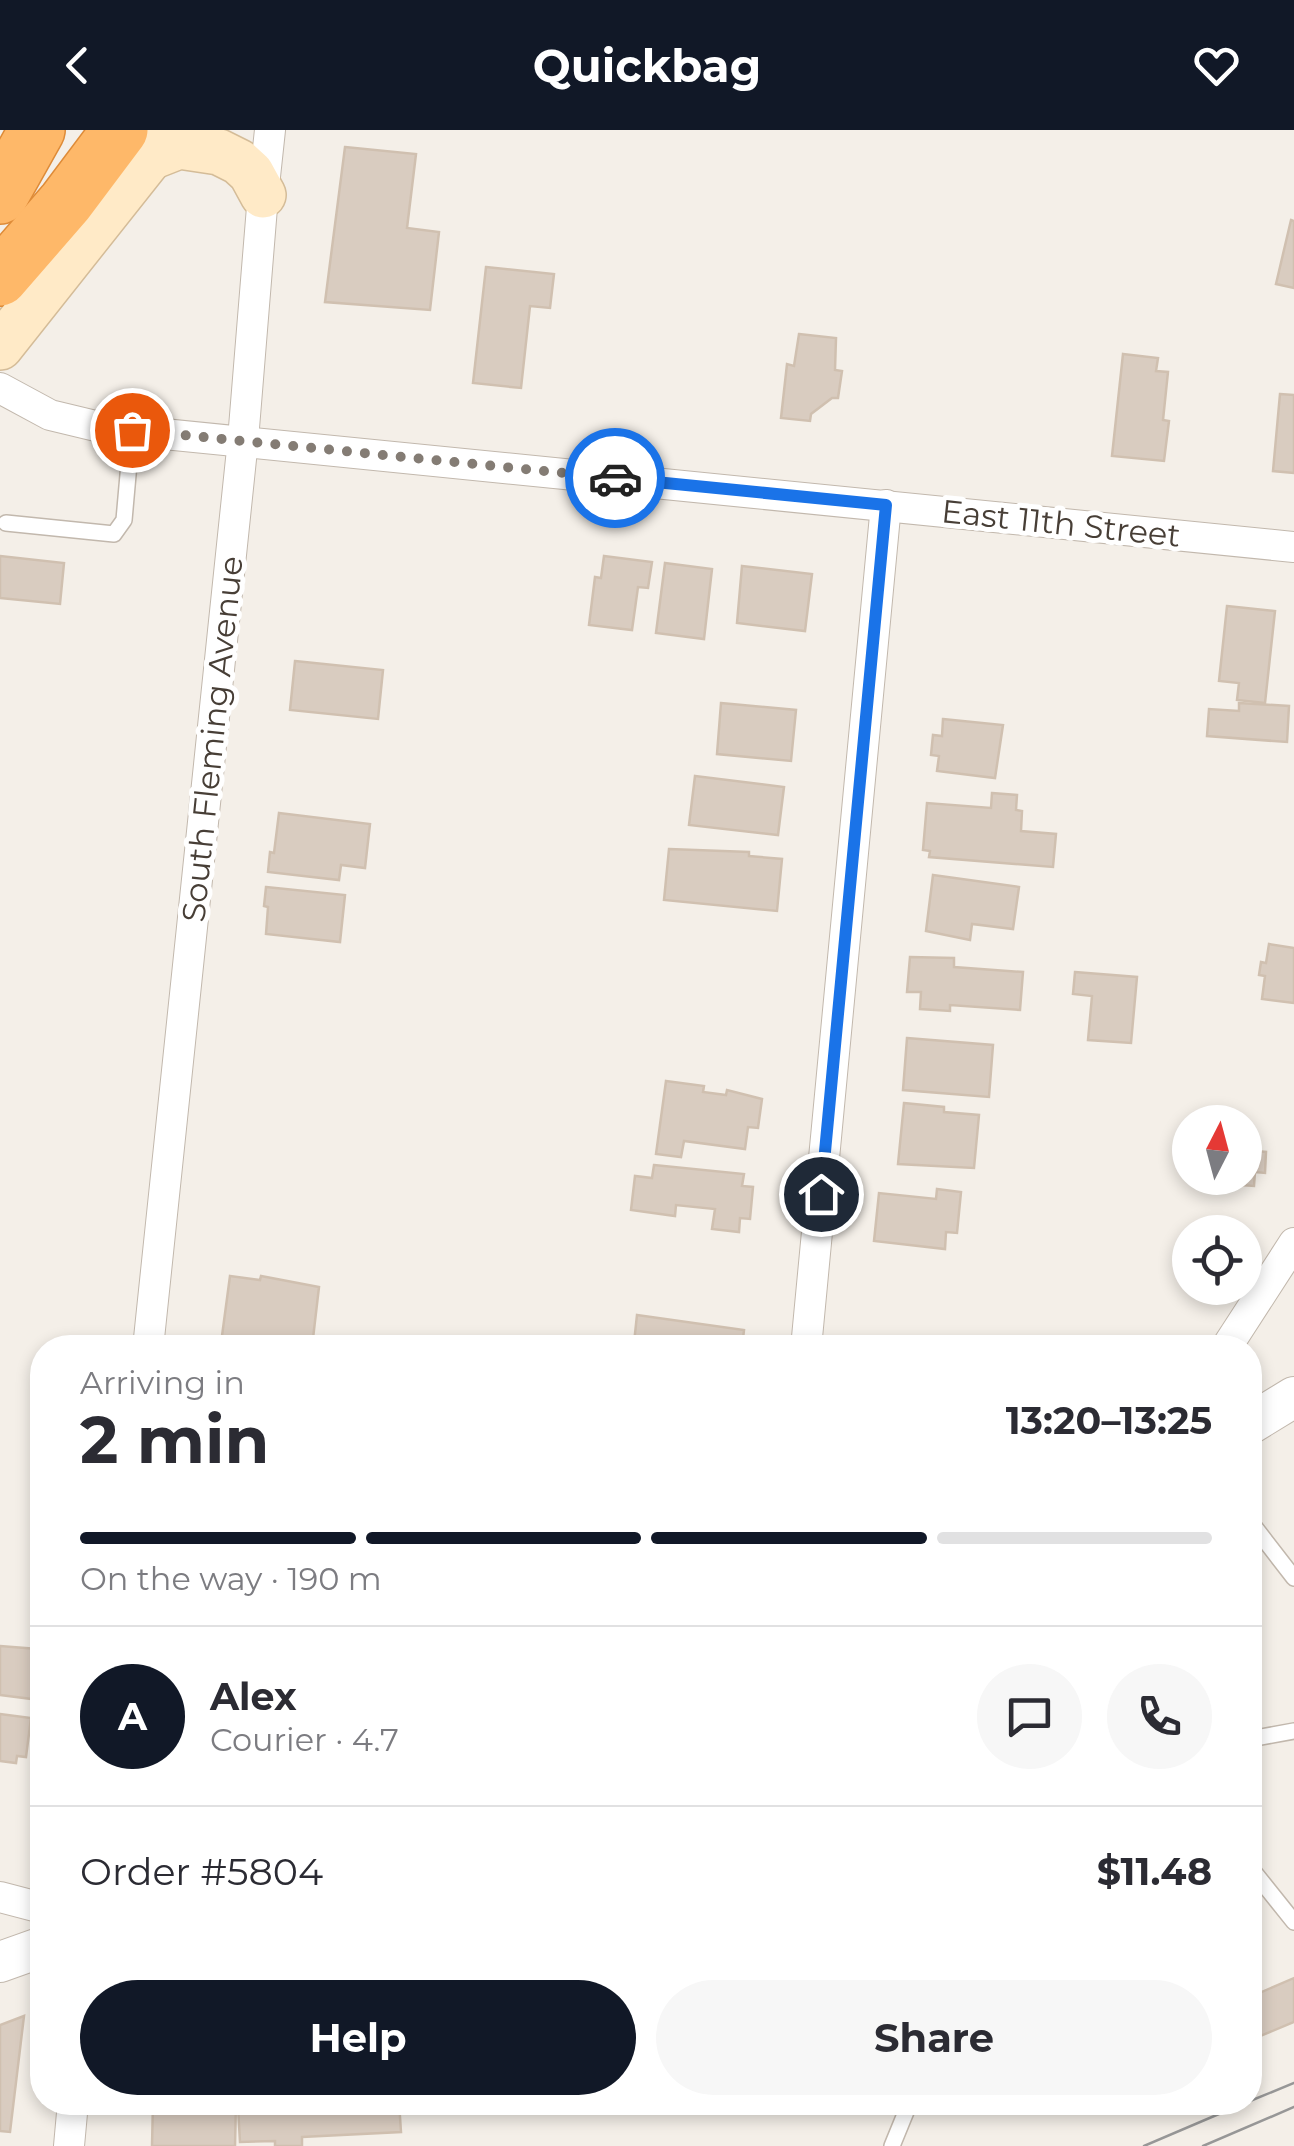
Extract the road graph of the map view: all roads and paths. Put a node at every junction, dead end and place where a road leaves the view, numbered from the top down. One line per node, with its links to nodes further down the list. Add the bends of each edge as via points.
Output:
1 (37, 130): 5 (highway)
2 (270, 130): 4 (street, South Fleming Avenue)
3 (148, 139): 4 (main road, via 219,152 251,173); 6 (highway, via 66,202); 7 (main road)
4 (263, 195): 10 (street, South Fleming Avenue)
5 (0, 196)
6 (0, 278)
7 (0, 347)
8 (0, 388): 9 (street, East 11th Street, via 50,415)
9 (132, 430): 10 (street, East 11th Street); 12 (lane, via 124,520 114,534)
10 (243, 440): 11 (street, East 11th Street); 15 (street, South Fleming Avenue)
11 (886, 505): 13 (street, East 11th Street); 16 (street)
12 (6, 523)
13 (1294, 546)
14 (1294, 1243): 17 (street)
15 (149, 1335)
16 (807, 1335)
17 (1234, 1335)
18 (1294, 1398): 19 (street)
19 (1262, 1417)
20 (1262, 1537): 21 (lane)
21 (1294, 1578)
22 (1294, 1731): 23 (lane)
23 (1262, 1737)
24 (1262, 1882): 27 (lane)
25 (0, 1896): 26 (street)
26 (30, 1905)
27 (1294, 1922)
28 (30, 1951): 29 (street)
29 (0, 1962)
30 (72, 2115): 32 (street)
31 (905, 2115): 33 (lane)
32 (70, 2146)
33 (892, 2146)

